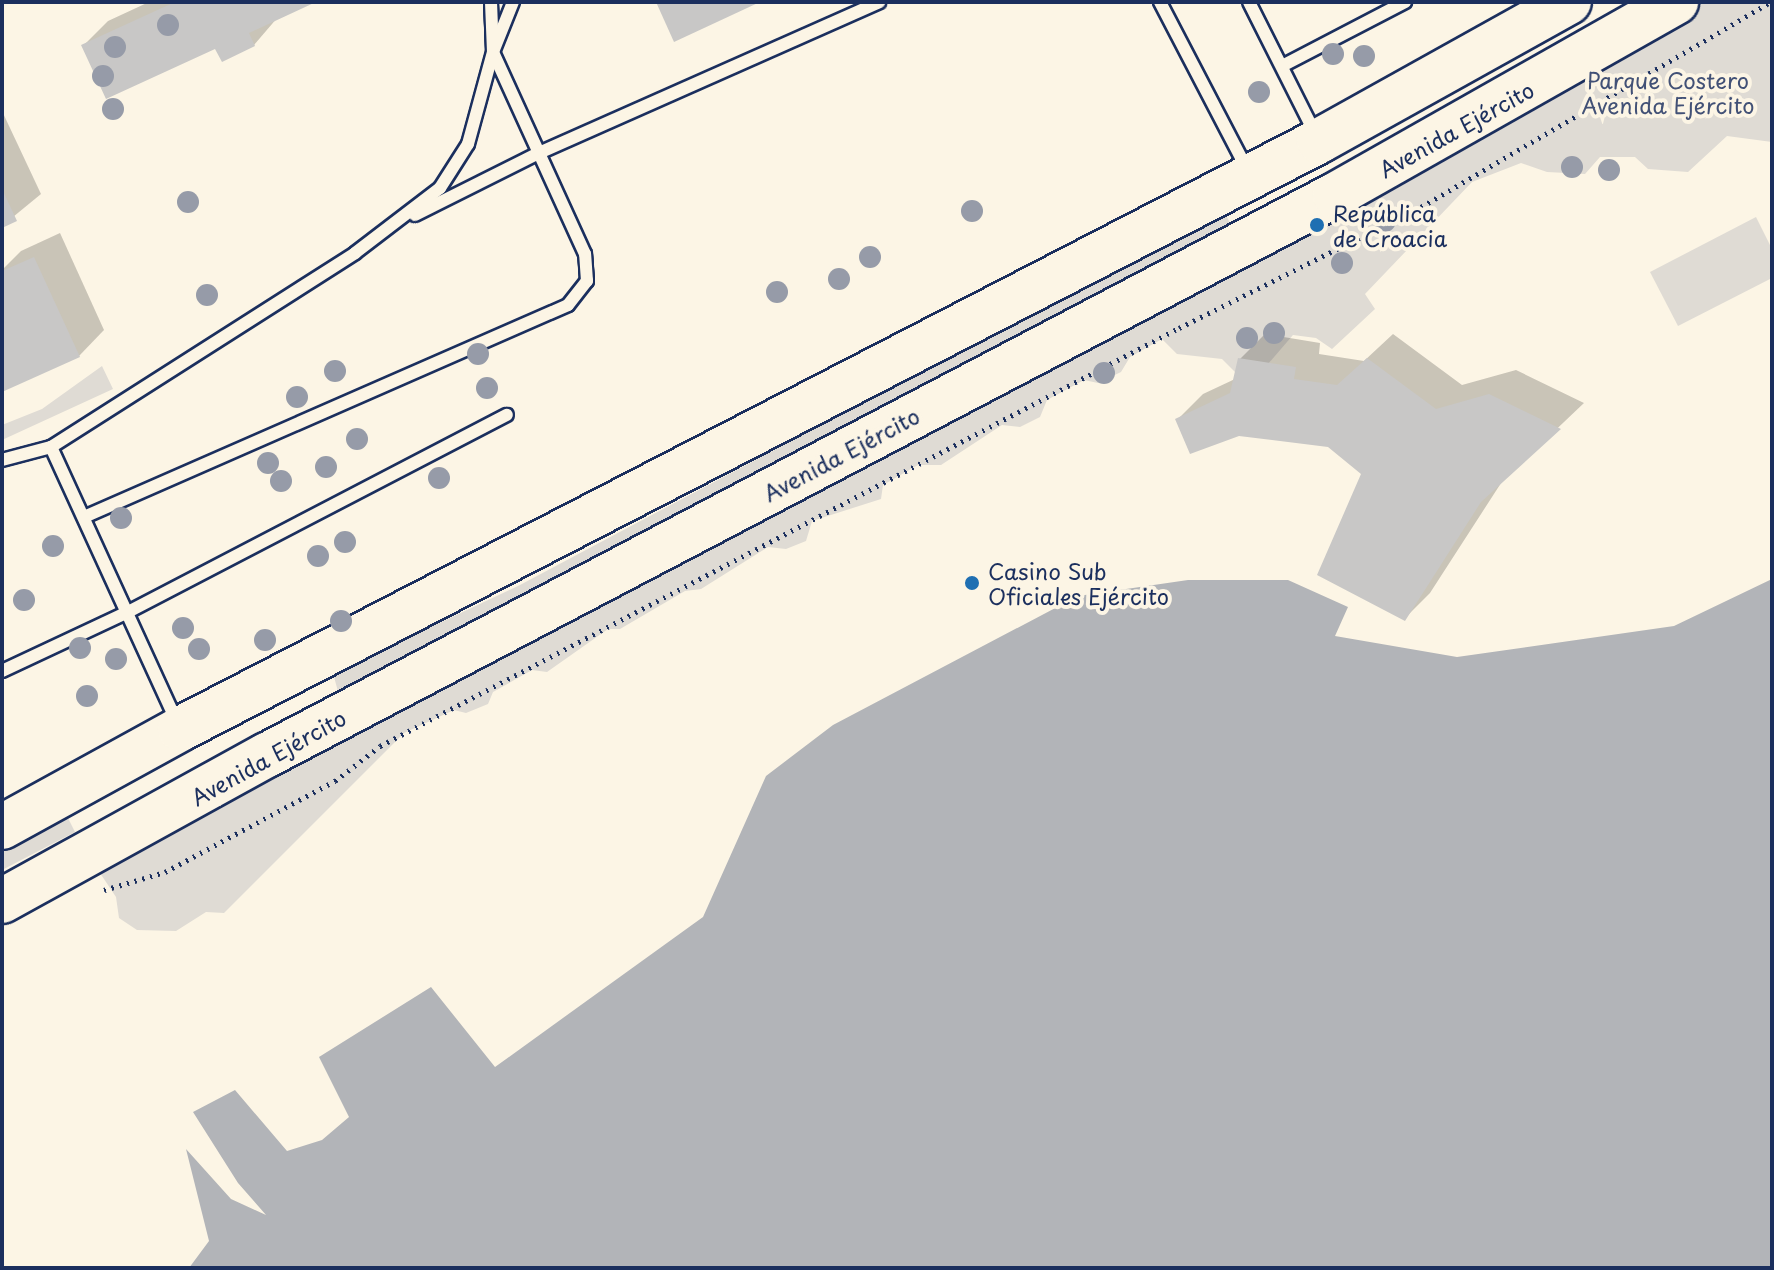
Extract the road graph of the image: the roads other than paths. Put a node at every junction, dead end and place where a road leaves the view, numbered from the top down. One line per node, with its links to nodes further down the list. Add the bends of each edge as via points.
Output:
1 (491, 2): 10 (lane)
2 (513, 2): 10 (lane)
3 (879, 2): 14 (lane)
4 (1160, 2): 15 (lane)
5 (1249, 2): 11 (lane)
6 (1405, 2): 11 (lane)
7 (1569, 2): 13 (highway)
8 (1616, 2): 12 (highway, via 1614,22)
9 (1676, 2): 12 (highway, Avenida Ejército)
10 (493, 52): 14 (lane); 16 (lane, via 468,144 440,188)
11 (1282, 66): 13 (lane)
12 (1568, 68): 25 (highway, Avenida Ejército, via 267,755)
13 (1319, 141): 15 (highway)
14 (541, 152): 16 (lane); 20 (lane, via 585,254 587,281 568,305)
15 (1250, 176): 23 (highway)
16 (394, 225): 18 (lane)
17 (507, 415): 21 (lane)
18 (51, 447): 19 (lane); 20 (lane)
19 (2, 460)
20 (84, 517): 21 (lane)
21 (128, 612): 22 (lane); 23 (lane)
22 (2, 671)
23 (180, 729): 24 (highway)
24 (2, 827)
25 (2, 901)

